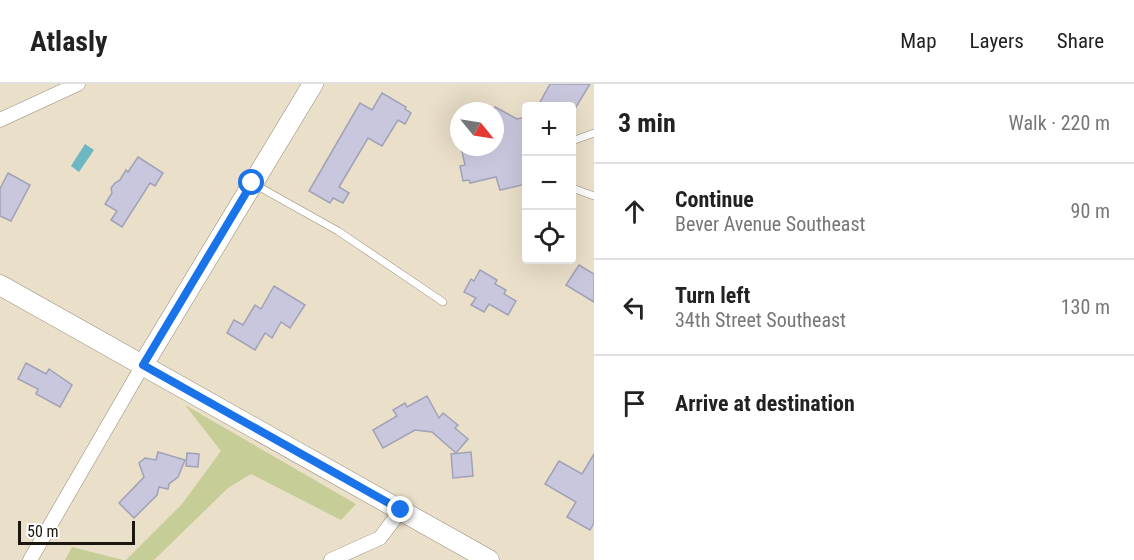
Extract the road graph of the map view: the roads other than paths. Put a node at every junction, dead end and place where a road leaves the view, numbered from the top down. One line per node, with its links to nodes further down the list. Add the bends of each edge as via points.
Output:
1 (78, 84): 3 (street)
2 (313, 84): 6 (street)
3 (0, 120)
4 (594, 134): 5 (lane)
5 (576, 140)
6 (252, 183): 10 (lane, via 338,231); 11 (street)
7 (576, 189): 8 (lane)
8 (594, 196)
9 (0, 285): 11 (street)
10 (443, 302)
11 (143, 365): 12 (street); 13 (street)
12 (401, 510): 14 (street, via 380,538); 15 (street)
13 (30, 560)
14 (331, 560)
15 (489, 560)

